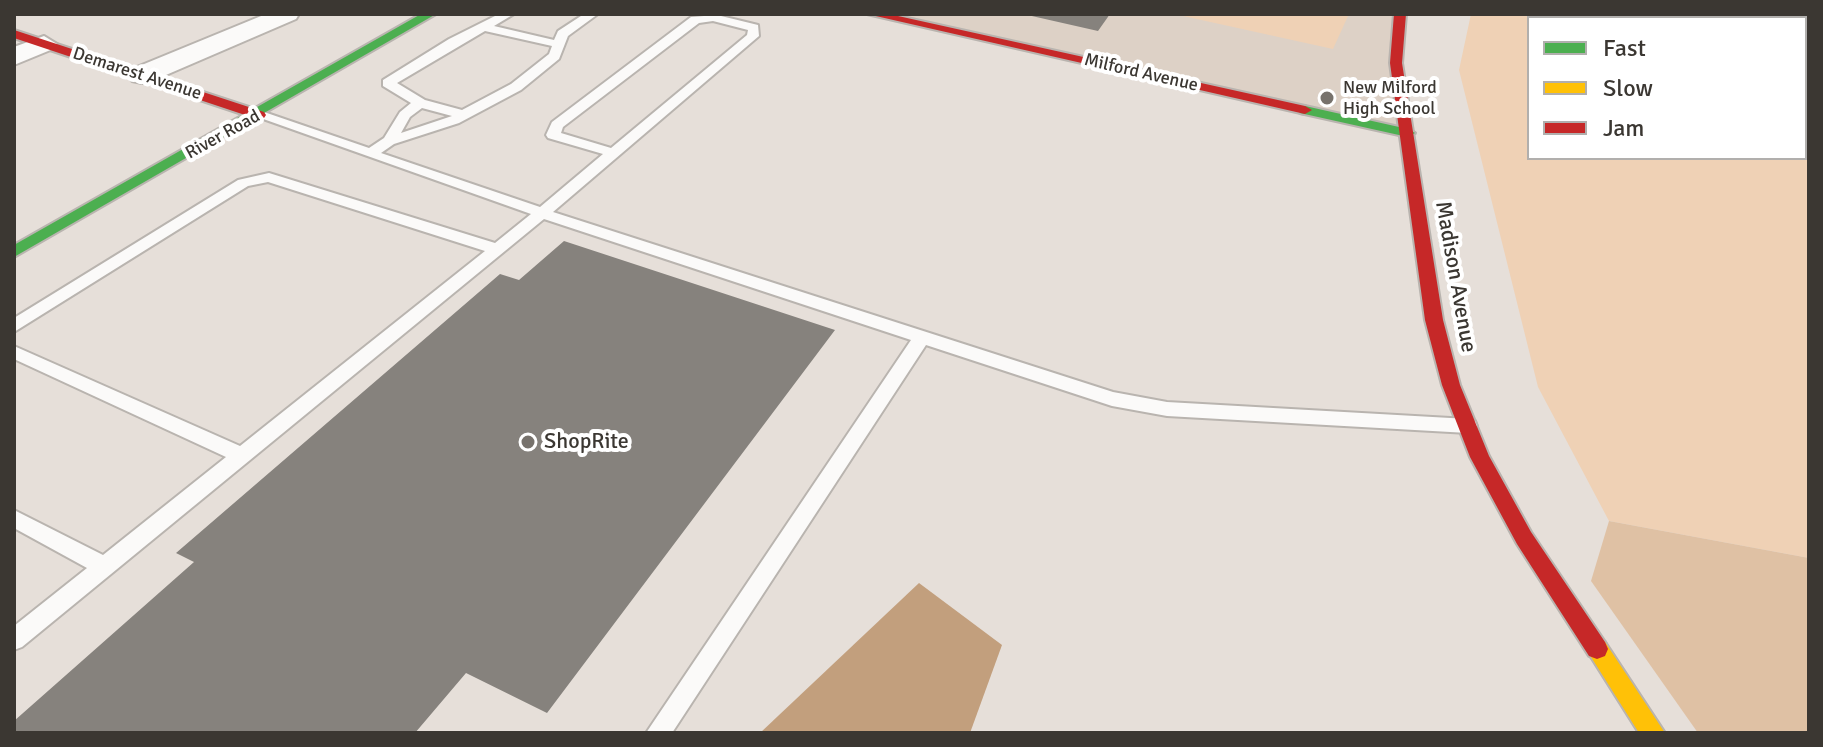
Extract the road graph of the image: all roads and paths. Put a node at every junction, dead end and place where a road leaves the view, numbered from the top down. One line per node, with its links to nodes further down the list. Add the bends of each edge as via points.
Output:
1 (287, 14): 12 (street)
2 (430, 14): 14 (street, River Road)
3 (508, 14): 7 (lane)
4 (592, 14): 10 (lane, via 562,34)
5 (873, 14): 16 (street, Milford Avenue)
6 (1400, 14): 16 (street, Madison Avenue, via 1396,63)
7 (485, 27): 10 (lane); 13 (lane, via 388,83)
8 (14, 34): 9 (street, Demarest Avenue)
9 (44, 44): 11 (street); 12 (street, Demarest Avenue)
10 (557, 44): 15 (lane, via 555,56 516,87)
11 (14, 57)
12 (142, 75): 14 (street, Demarest Avenue)
13 (420, 103): 15 (lane); 17 (lane, via 405,115)
14 (259, 115): 19 (lane); 22 (street, River Road)
15 (465, 115): 17 (lane)
16 (1408, 133): 26 (street, Madison Avenue, via 1434,320)
17 (389, 141): 19 (lane)
18 (613, 153): 18 (lane, via 753,36 754,28 713,17 695,20 557,125 553,135); 20 (lane)
19 (370, 154): 20 (lane)
20 (542, 213): 21 (lane); 24 (lane)
21 (497, 249): 23 (lane, via 269,177 243,183); 27 (lane)
22 (14, 252)
23 (14, 326)
24 (922, 337): 26 (lane, via 1112,399 1167,409); 31 (lane)
25 (14, 352): 27 (lane)
26 (1468, 426): 32 (street, Madison Avenue, via 1524,538)
27 (242, 456): 29 (lane)
28 (14, 518): 29 (lane)
29 (105, 567): 30 (lane)
30 (14, 640)
31 (658, 733)
32 (1653, 733)

